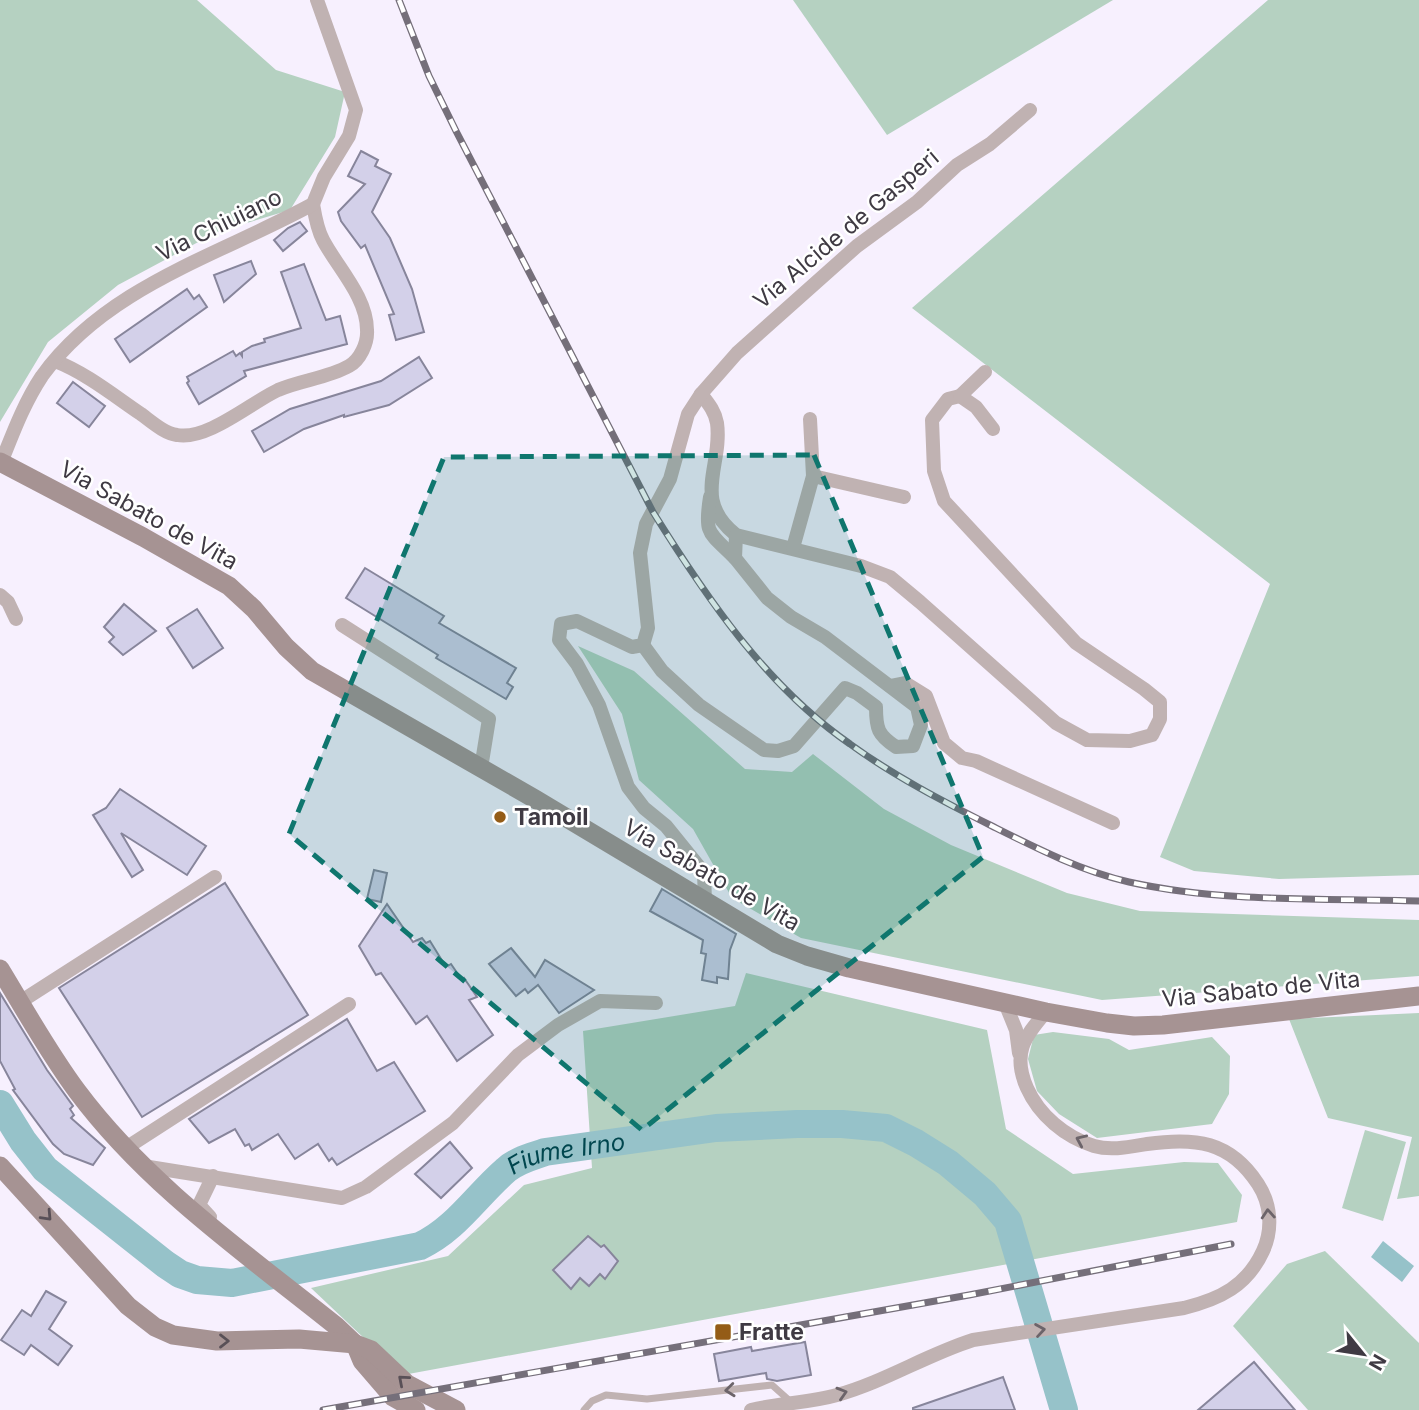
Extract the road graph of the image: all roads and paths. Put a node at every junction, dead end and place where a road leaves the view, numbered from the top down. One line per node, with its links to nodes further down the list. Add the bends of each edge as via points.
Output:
1 (317, 0): 3 (street, Via Chiuiano, via 356,110 349,136)
2 (1030, 110): 6 (street, Via Alcide de Gasperi, via 857,246 737,353)
3 (313, 204): 4 (street, Via Chiuiano, via 172,272 92,323); 4 (street, via 322,240 345,271 368,331 359,358 349,366 276,391 185,436 161,428)
4 (55, 361): 8 (street, Via Chiuiano)
5 (985, 372): 7 (street)
6 (701, 394): 14 (street, via 717,423); 22 (street, Via Alcide de Gasperi, via 688,414 670,479 646,524 640,553 648,628)
7 (960, 396): 10 (street, via 976,407); 17 (street, via 948,400 932,420 934,471 944,501 1076,643 1160,702 1160,719 1152,735 1130,741 1087,740 1056,723 890,577)
8 (22, 412): 11 (street, Via Chiuiano); 12 (street, Via Chiuiano)
9 (810, 419): 13 (street)
10 (993, 429)
11 (0, 439)
12 (1, 462): 24 (street, Via Sabato de Vita, via 229,586 312,671)
13 (813, 476): 15 (street); 17 (street)
14 (711, 492): 16 (street, via 716,512); 18 (street, via 706,523 710,534)
15 (904, 497)
16 (736, 535): 17 (street); 18 (street)
17 (793, 548)
18 (735, 558): 23 (street, via 767,598)
19 (0, 595): 20 (street)
20 (16, 619)
21 (342, 625): 24 (street, via 489,719)
22 (643, 645): 23 (street, via 662,671 699,705 764,750 794,747 845,688 876,707 882,737 896,747 913,746 921,725 918,707); 27 (street, via 632,647 577,621 561,624 559,640 599,705 628,787 704,873)
23 (890, 686): 25 (street, via 905,683 926,696 944,743 962,758)
24 (481, 768): 27 (street, Via Sabato de Vita)
25 (1113, 824)
26 (215, 877): 30 (street)
27 (705, 901): 32 (street, Via Sabato de Vita, via 777,944 807,956)
28 (0, 969): 30 (street)
29 (1419, 996): 34 (street, Via Sabato de Vita, via 1163,1025 1107,1023)
30 (20, 1002): 36 (street, via 77,1091)
31 (656, 1003): 39 (street, via 600,1001 558,1025 518,1055 453,1124 354,1194 331,1198)
32 (1005, 1003): 34 (street, Via Sabato de Vita); 35 (street)
33 (349, 1004): 36 (street)
34 (1046, 1012): 35 (street, via 1029,1031)
35 (1019, 1054): 42 (street, one-way to 35, via 844,1393 973,1340 1184,1308 1223,1296 1246,1276 1264,1250 1267,1203 1242,1163 1213,1145 1196,1141 1111,1149 1080,1140 1057,1126 1032,1099)
36 (126, 1148): 38 (street)
37 (0, 1166): 41 (street, one-way to 41, via 128,1306 155,1327 173,1335 216,1341)
38 (143, 1166): 39 (street); 40 (street)
39 (213, 1176): 40 (street, via 200,1207 231,1232)
40 (245, 1252): 41 (street)
41 (355, 1343): 43 (street, via 362,1361 393,1397); 44 (street, one-way to 41, via 407,1384 371,1350)
42 (792, 1403): 45 (lane, one-way to 45, via 772,1385 647,1399 606,1395); 46 (street)
43 (416, 1410)
44 (456, 1410)
45 (584, 1410)
46 (751, 1410)

